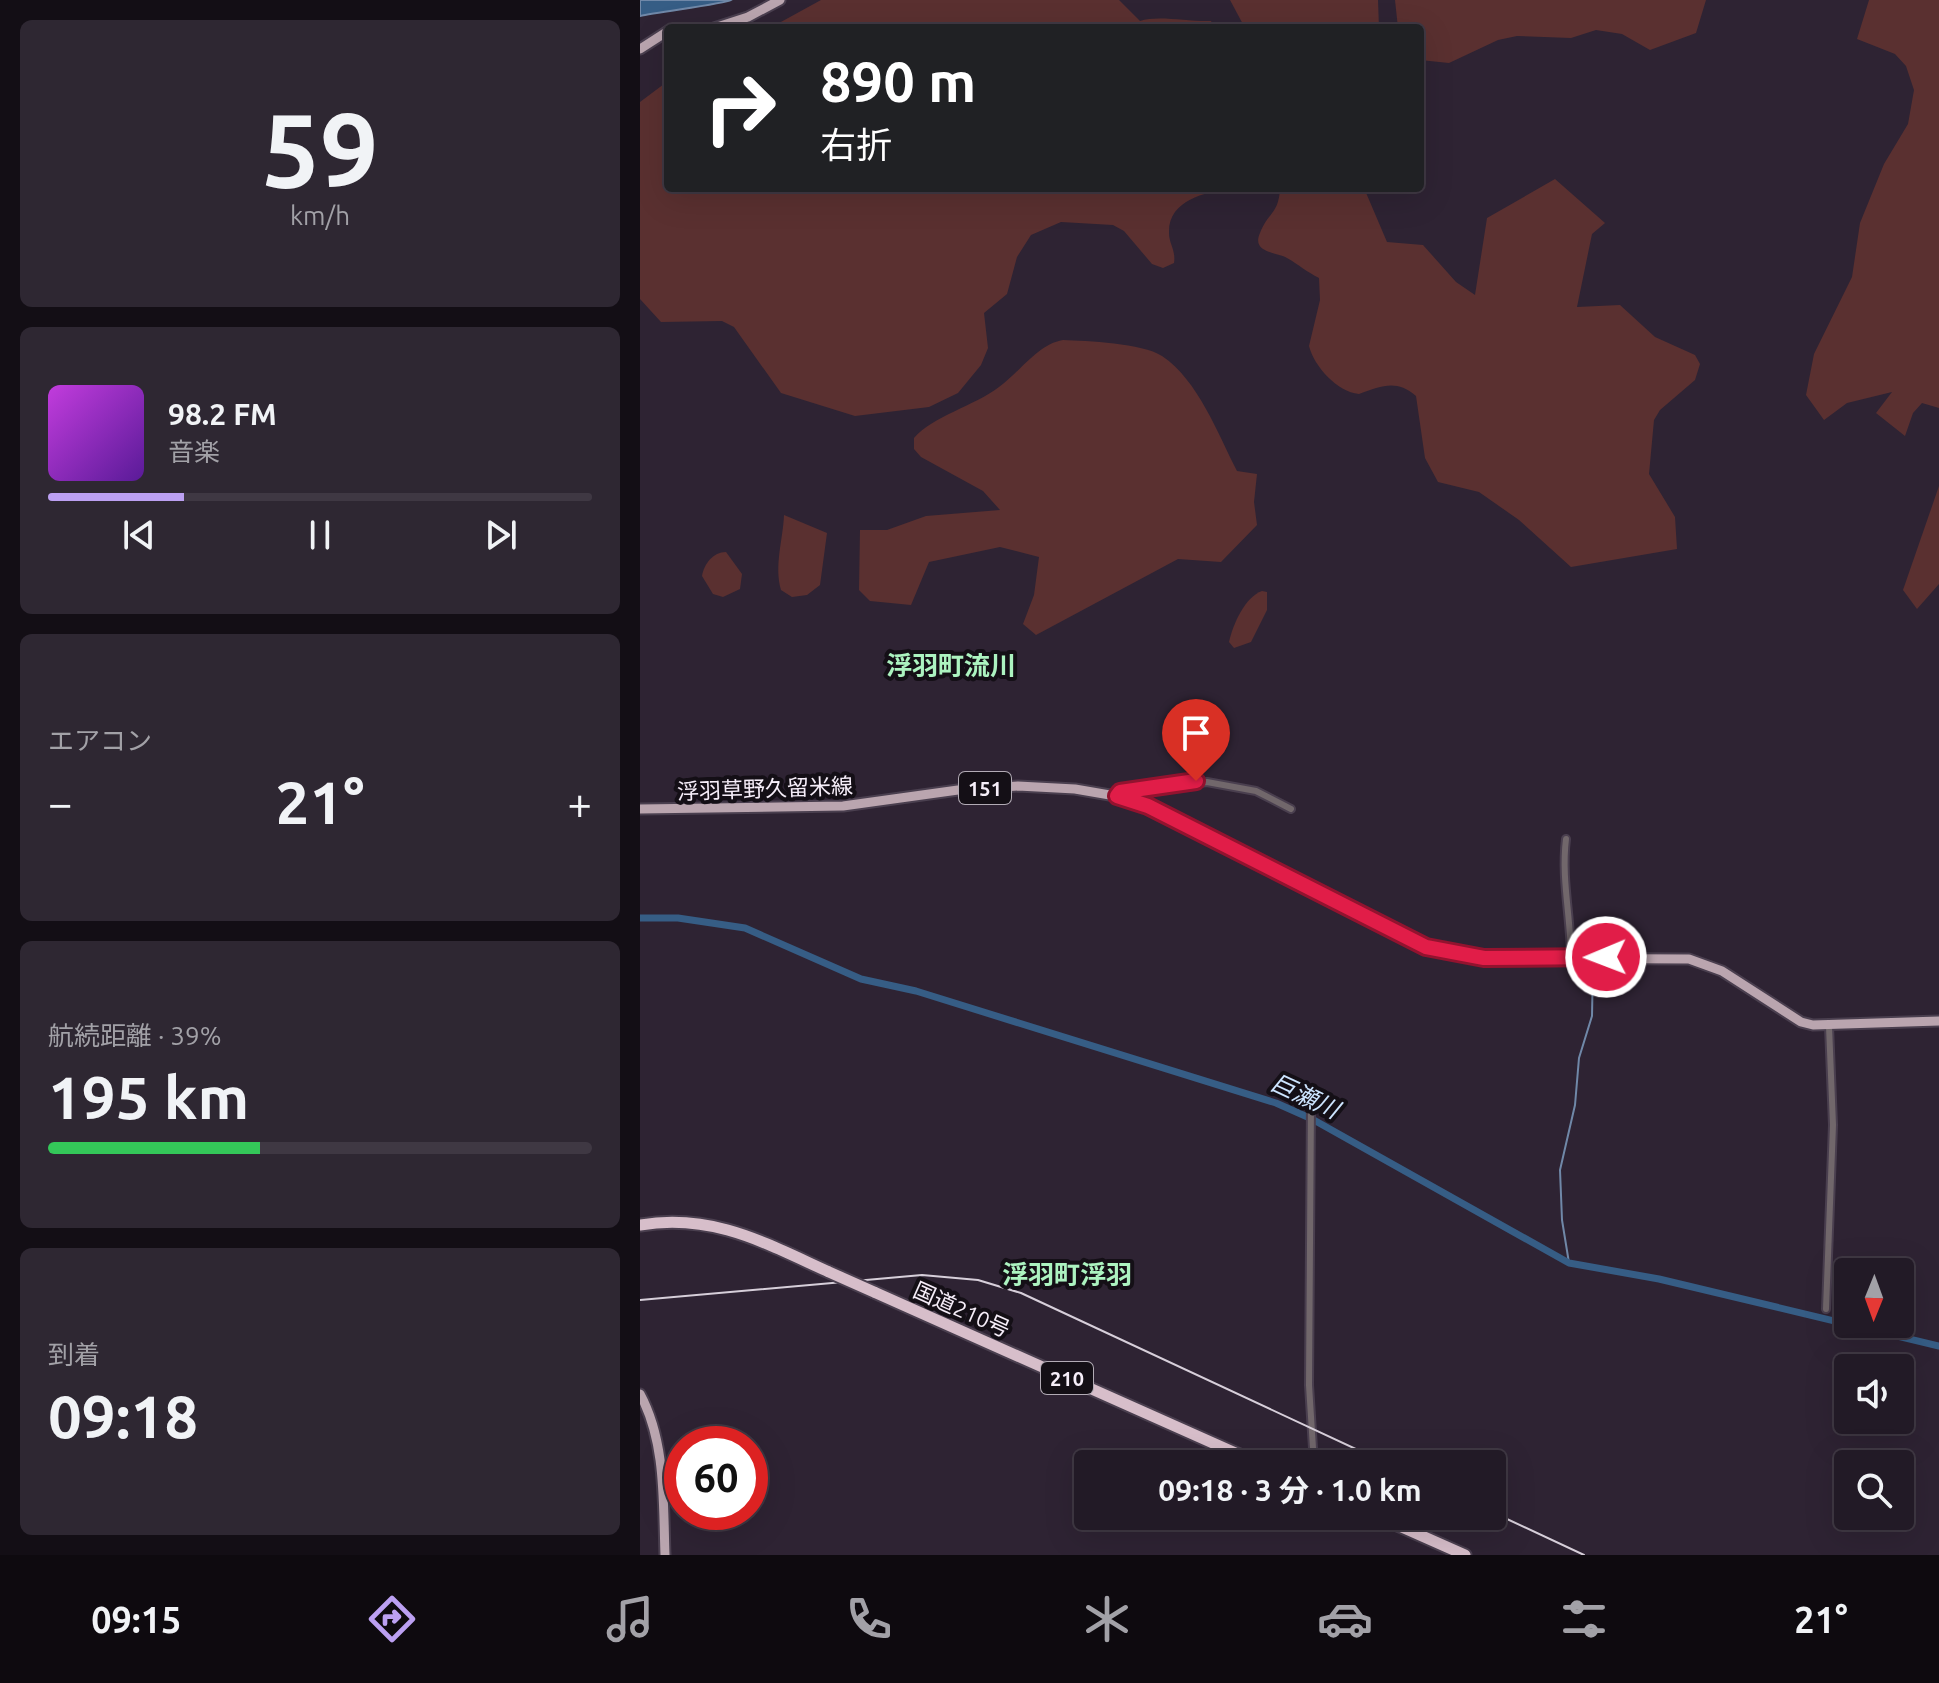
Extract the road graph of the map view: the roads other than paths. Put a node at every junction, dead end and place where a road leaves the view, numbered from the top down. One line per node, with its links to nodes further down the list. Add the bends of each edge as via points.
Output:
1 (780, 0): 2 (main road)
2 (726, 24)
3 (664, 34): 4 (main road)
4 (640, 49)
5 (1117, 796): 6 (main road, 浮羽草野久留米線 / 151, via 1018,786 843,806); 7 (street, via 1207,782 1256,791); 9 (main road, 浮羽草野久留米線 / 151, via 1148,806 1426,947 1472,958)
6 (640, 809)
7 (1291, 809)
8 (1566, 839): 9 (street, via 1563,871)
9 (1571, 958): 11 (main road, 浮羽草野久留米線 / 151, via 1696,961 1722,971 1801,1022)
10 (1939, 1021): 11 (main road, 浮羽草野久留米線 / 151)
11 (1829, 1026): 14 (street, via 1833,1125)
12 (1311, 1102): 17 (street)
13 (640, 1225): 16 (highway, 国道210号 / 210, bridge, via 718,1225)
14 (1826, 1309)
15 (640, 1394): 19 (main road, via 656,1429)
16 (1229, 1450)
17 (1313, 1450)
18 (1409, 1530): 20 (highway)
19 (665, 1555)
20 (1465, 1555)

